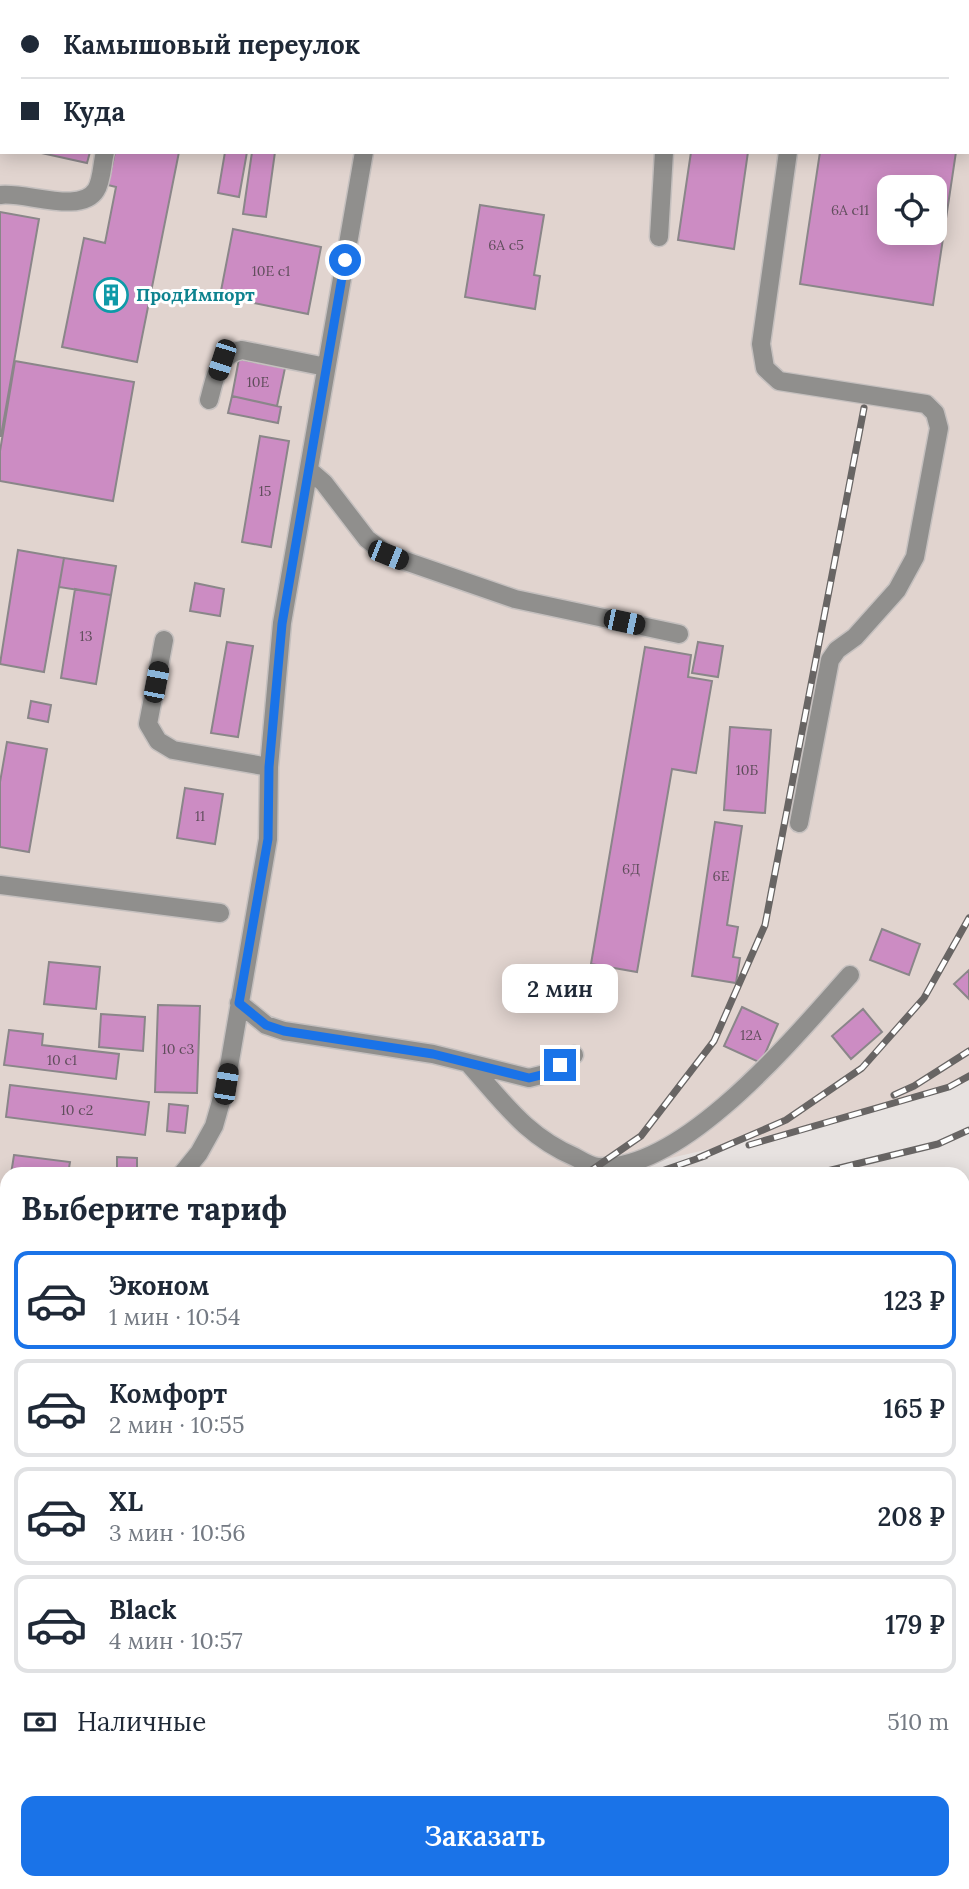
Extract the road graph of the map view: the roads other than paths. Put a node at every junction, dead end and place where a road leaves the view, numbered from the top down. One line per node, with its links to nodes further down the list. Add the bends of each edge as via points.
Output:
1 (105, 154): 5 (lane, via 97,189 90,197 54,201)
2 (364, 154): 7 (lane)
3 (664, 154): 6 (lane)
4 (788, 154): 13 (lane, via 761,344 765,368 779,381 801,386 926,404 935,413 939,428 915,557 897,590 830,660)
5 (0, 195)
6 (659, 237)
7 (326, 367): 8 (lane, via 232,351 222,360); 9 (lane)
8 (209, 400)
9 (309, 470): 10 (lane, via 367,539 388,555 514,599); 12 (lane, via 282,624)
10 (679, 634)
11 (164, 640): 12 (lane, via 148,724 158,741 173,750)
12 (269, 767): 17 (lane, via 268,839)
13 (799, 823)
14 (0, 885): 15 (lane)
15 (220, 913)
16 (850, 975): 22 (lane, via 764,1072 667,1150)
17 (239, 1003): 19 (lane, via 266,1025 284,1031 433,1054); 20 (lane, via 222,1104)
18 (574, 1055): 19 (lane, via 545,1074 529,1078)
19 (468, 1064): 21 (lane, via 532,1134)
20 (188, 1167)
21 (596, 1167)
22 (604, 1167)

